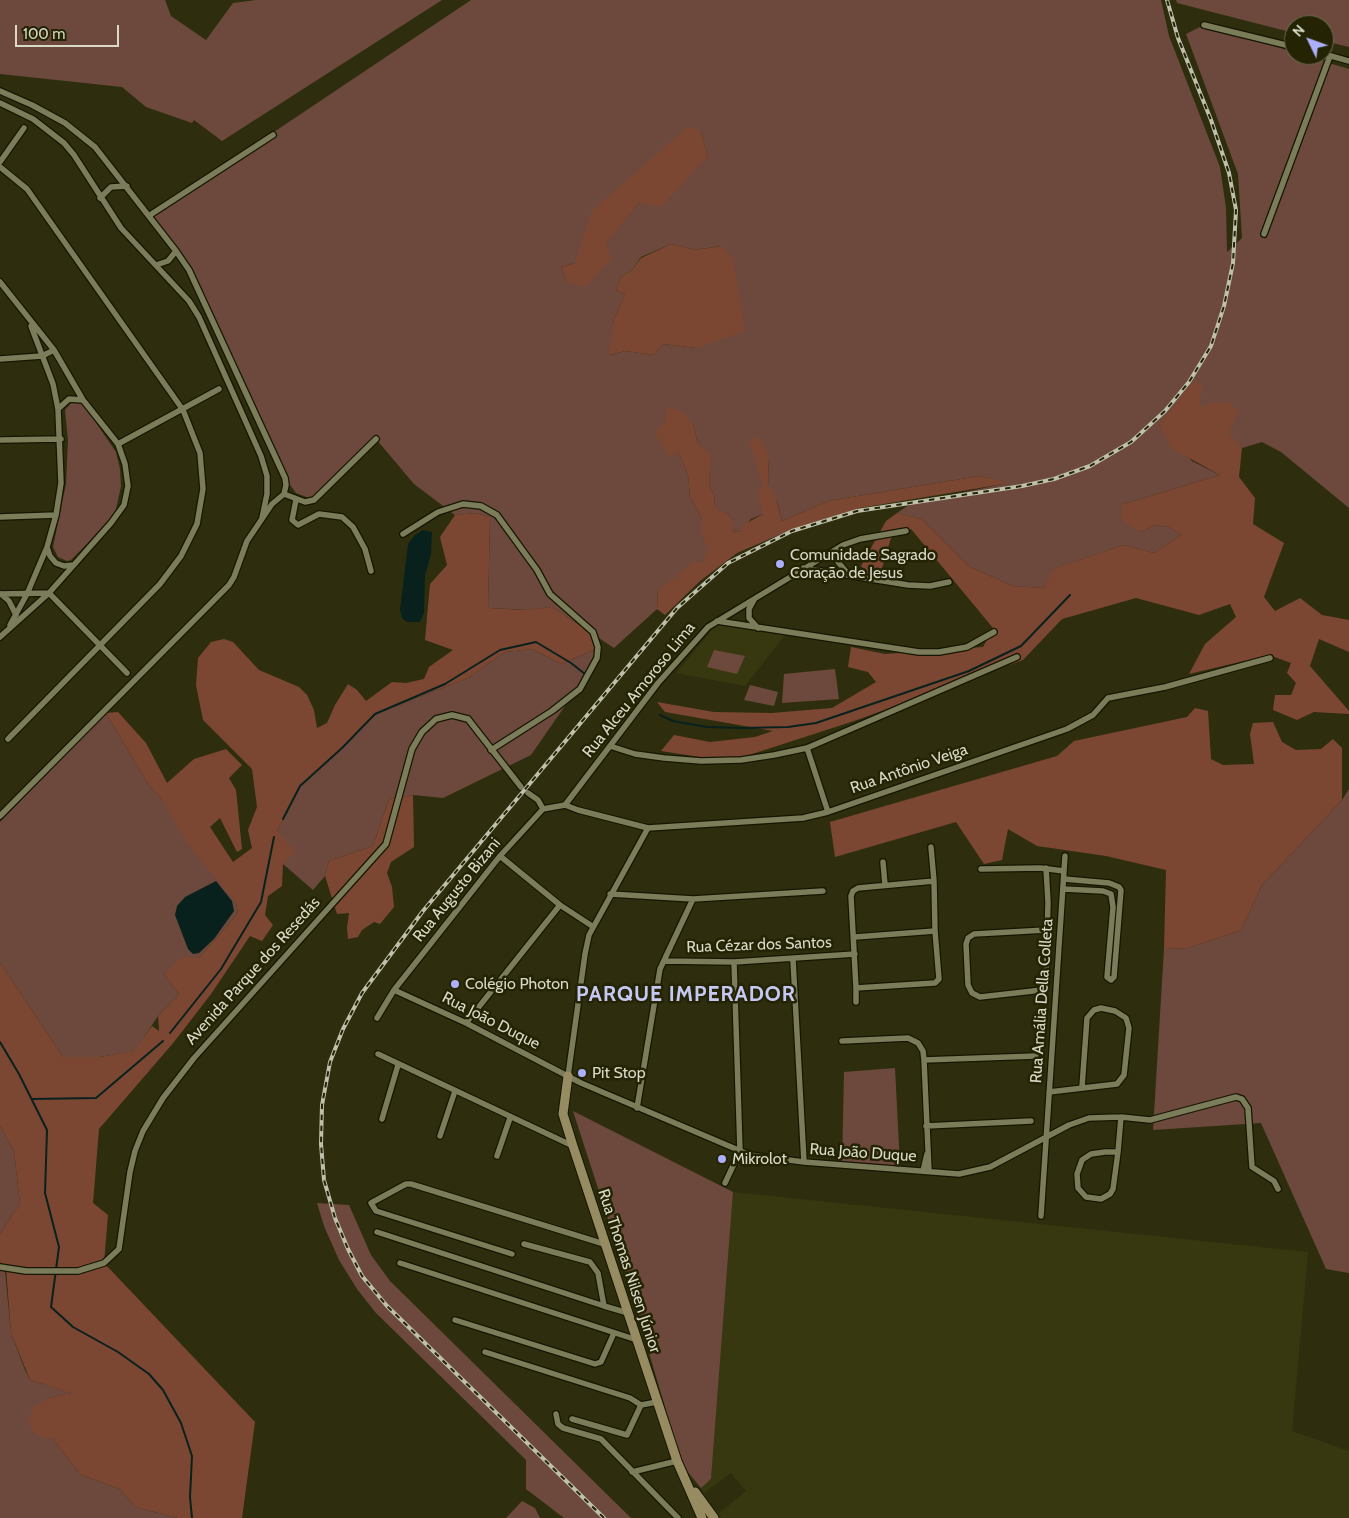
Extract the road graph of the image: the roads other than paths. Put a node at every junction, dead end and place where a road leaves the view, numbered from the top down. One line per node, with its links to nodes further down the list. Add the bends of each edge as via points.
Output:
1 (1204, 25): 2 (street)
2 (1284, 45)
3 (1334, 57): 4 (street)
4 (1349, 61)
5 (1323, 65): 15 (street)
6 (0, 91): 12 (street, via 65,123 95,148)
7 (0, 103): 13 (street, via 33,119 64,143)
8 (24, 128): 10 (street)
9 (272, 135): 14 (street)
10 (0, 162)
11 (0, 167): 26 (street, via 27,189)
12 (126, 186): 13 (street, via 111,187); 14 (street)
13 (100, 198): 17 (street, via 121,228)
14 (150, 215): 16 (street)
15 (1264, 234)
16 (176, 251): 17 (street, via 168,261); 31 (street, via 189,270 285,478)
17 (156, 265): 35 (street, via 176,284 199,317 261,456 267,494)
18 (0, 282): 19 (street)
19 (30, 322): 20 (street); 21 (street)
20 (54, 350): 21 (street); 24 (street)
21 (42, 356): 22 (street); 25 (street)
22 (0, 359)
23 (218, 389): 26 (street)
24 (83, 400): 25 (street, via 68,399); 30 (street)
25 (58, 409): 27 (street)
26 (183, 410): 30 (street); 55 (street, via 200,454 203,489 197,524 181,556 160,584)
27 (61, 439): 29 (street); 33 (street, via 61,483)
28 (376, 439): 32 (street, via 314,500)
29 (0, 440)
30 (118, 444): 40 (street, via 127,479 124,506)
31 (284, 494): 32 (street); 35 (street, via 272,504)
32 (296, 500): 42 (street, via 292,520 298,525 319,514 342,517 353,526 365,549)
33 (56, 515): 34 (street); 38 (street)
34 (0, 517)
35 (262, 520): 68 (street, via 247,541 229,585)
36 (906, 531): 39 (street, Rua Alceu Amoroso Lima, via 860,539)
37 (403, 534): 62 (street, via 438,512 463,504 481,506 496,515 537,570 550,594 593,632 598,648 597,658 580,689)
38 (47, 547): 40 (street, via 56,562 64,566); 47 (street)
39 (839, 547): 41 (street, Rua Alceu Amoroso Lima); 43 (street, via 838,562)
40 (73, 565): 45 (street)
41 (804, 568): 43 (street); 48 (street, Rua Alceu Amoroso Lima)
42 (371, 571)
43 (849, 575): 44 (street, via 908,585 930,586)
44 (949, 582)
45 (49, 593): 47 (street); 52 (street); 55 (street)
46 (0, 594): 47 (street); 49 (street, via 9,601)
47 (27, 594): 49 (street)
48 (756, 597): 50 (street, Rua Alceu Amoroso Lima); 51 (street, via 751,603 749,618)
49 (16, 615): 52 (street)
50 (717, 621): 51 (street); 60 (street, Rua Alceu Amoroso Lima, via 693,642)
51 (758, 628): 53 (street, via 932,652 967,647)
52 (8, 629): 54 (street)
53 (994, 632)
54 (0, 637)
55 (100, 644): 58 (street); 59 (street)
56 (1017, 657): 61 (street)
57 (1270, 658): 67 (street, Rua Antônio Veiga, via 1165,687 1108,698 1093,715 1067,729)
58 (128, 673)
59 (8, 739)
60 (610, 746): 61 (street, via 654,757 701,761 741,760); 65 (street, Rua Alceu Amoroso Lima)
61 (808, 748): 67 (street)
62 (491, 750): 63 (street, Avenida Parque dos Resedás); 129 (street, Avenida Parque dos Resedás, via 468,719 452,715 436,719 422,732 412,749 386,844 210,1039 163,1098 143,1131 134,1151 119,1249 104,1263 78,1270 26,1271)
63 (521, 787)
64 (528, 793): 66 (street)
65 (565, 805): 66 (street, Rua Antônio Veiga); 69 (street, Rua Antônio Veiga)
66 (543, 808): 71 (street, Rua Augusto Bizani)
67 (828, 812): 69 (street, Rua Antônio Veiga, via 803,818)
68 (0, 816)
69 (648, 828): 82 (street)
70 (931, 847): 78 (street)
71 (500, 856): 84 (street); 94 (street, Rua Augusto Bizani)
72 (1065, 856): 76 (street, Rua Amália Della Colleta)
73 (883, 862): 79 (street)
74 (1046, 868): 75 (street); 76 (street); 86 (street)
75 (981, 869)
76 (1064, 871): 77 (street, Rua Amália Della Colleta)
77 (1064, 879): 80 (street, Rua Amália Della Colleta); 80 (street, via 1109,883 1121,890 1114,977 1111,980 1107,977 1113,907 1111,894)
78 (934, 880): 79 (street); 87 (street)
79 (885, 885): 88 (street, via 853,891)
80 (1063, 890): 106 (street, Rua Amália Della Colleta)
81 (823, 891): 83 (street)
82 (610, 894): 83 (street); 85 (street)
83 (693, 899): 91 (street)
84 (560, 905): 85 (street); 97 (street)
85 (592, 926): 103 (street)
86 (1046, 930): 86 (street, via 974,934 968,938 968,985 972,993 980,997 1042,990 1046,983)
87 (935, 931): 88 (street); 93 (street, via 940,979 937,982)
88 (855, 937): 89 (street)
89 (855, 954): 90 (street, Rua Cézar dos Santos); 93 (street)
90 (793, 960): 92 (street, Rua Cézar dos Santos); 119 (street)
91 (664, 961): 92 (street, Rua Cézar dos Santos); 107 (street)
92 (734, 962): 116 (street)
93 (856, 988): 95 (street)
94 (394, 990): 96 (street, Rua Augusto Bizani); 97 (street, Rua João Duque)
95 (856, 1002)
96 (377, 1018)
97 (466, 1023): 103 (street, Rua João Duque)
98 (842, 1042): 101 (street, via 908,1038 918,1043)
99 (378, 1054): 102 (street)
100 (1036, 1056): 101 (street)
101 (924, 1060): 112 (street)
102 (398, 1066): 105 (street); 110 (street)
103 (568, 1076): 107 (street, Rua João Duque); 115 (street, Rua Thomas Nilsen Júnior, via 563,1114)
104 (1082, 1087): 104 (street, via 1087,1018 1101,1008 1115,1011 1126,1018 1129,1028 1124,1076 1117,1084); 106 (street)
105 (455, 1091): 109 (street); 113 (street)
106 (1049, 1092): 114 (street, Rua Amália Della Colleta)
107 (637, 1108): 116 (street, Rua João Duque)
108 (1121, 1117): 114 (street, Rua João Duque, via 1089,1118); 117 (street); 122 (street, Rua João Duque, via 1158,1119 1230,1097 1242,1099 1248,1108 1252,1167 1274,1181)
109 (510, 1118): 115 (street); 118 (street)
110 (382, 1120)
111 (1031, 1121): 112 (street)
112 (926, 1126): 120 (street)
113 (440, 1136)
114 (1046, 1137): 120 (street, Rua João Duque, via 990,1167 959,1174); 123 (street, Rua Amália Della Colleta)
115 (573, 1146): 126 (street, Rua Thomas Nilsen Júnior)
116 (740, 1151): 119 (street, Rua João Duque); 121 (street)
117 (1118, 1152): 117 (street, via 1092,1154 1082,1160 1077,1180 1082,1194 1100,1199 1110,1194)
118 (498, 1156)
119 (804, 1162): 120 (street, Rua João Duque)
120 (926, 1171)
121 (725, 1183)
122 (1278, 1190)
123 (1041, 1216)
124 (376, 1232): 130 (street)
125 (524, 1244): 130 (street, via 590,1262 598,1273)
126 (604, 1244): 127 (street, via 411,1184 371,1203 376,1211); 131 (street, Rua Thomas Nilsen Júnior)
127 (512, 1254)
128 (400, 1263): 133 (street)
129 (0, 1267)
130 (604, 1306): 131 (street)
131 (628, 1313): 134 (street, Rua Thomas Nilsen Júnior)
132 (455, 1320): 133 (street, via 595,1364 601,1362)
133 (614, 1334): 134 (street)
134 (637, 1340): 136 (street, Rua Thomas Nilsen Júnior)
135 (485, 1352): 137 (street, via 630,1398)
136 (657, 1402): 137 (street); 140 (street, Rua Thomas Nilsen Júnior)
137 (641, 1405): 139 (street, via 628,1436)
138 (556, 1414): 141 (street, via 560,1426 598,1437)
139 (572, 1419)
140 (677, 1461): 141 (street); 142 (street, Rua Thomas Nilsen Júnior)
141 (632, 1472): 143 (street)
142 (682, 1473): 144 (street, Rua Thomas Nilsen Júnior); 145 (street, Rua Thomas Nilsen Júnior)
143 (678, 1518)
144 (702, 1518)
145 (714, 1518)

